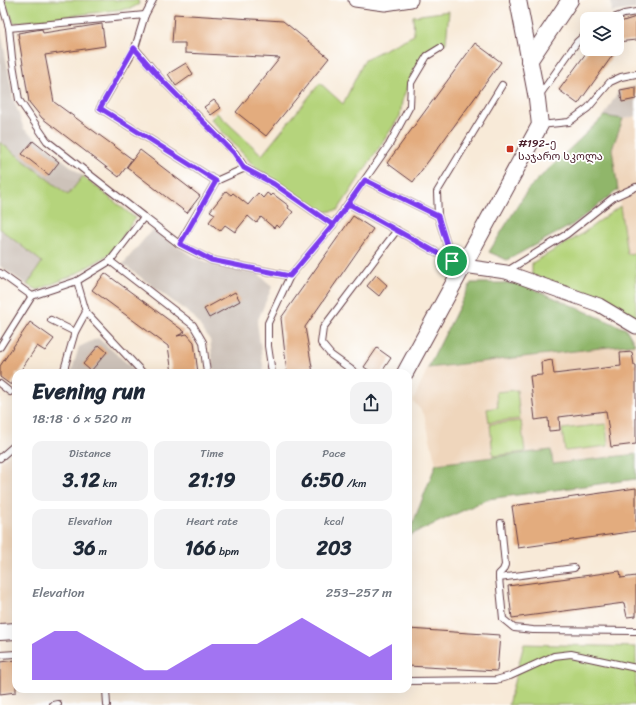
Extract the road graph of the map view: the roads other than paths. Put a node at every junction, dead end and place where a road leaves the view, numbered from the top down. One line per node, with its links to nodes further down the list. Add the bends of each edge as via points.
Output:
1 (153, 0): 9 (lane)
2 (355, 0): 3 (street, via 385,4)
3 (410, 0)
4 (518, 0): 14 (street)
5 (570, 0): 14 (street)
6 (1, 1): 10 (lane)
7 (636, 12): 8 (lane)
8 (624, 14)
9 (145, 15): 10 (lane); 12 (lane)
10 (9, 28): 25 (lane, via 19,100 47,141)
11 (580, 39): 17 (lane)
12 (134, 48): 19 (lane, via 234,153); 21 (lane, via 100,108)
13 (440, 48): 20 (lane, via 427,56 411,82 410,106 389,145)
14 (529, 61): 17 (street)
15 (636, 74): 18 (lane, via 610,82 588,108 569,122)
16 (502, 85): 24 (lane, via 437,192)
17 (537, 99): 18 (street)
18 (540, 125): 30 (street)
19 (244, 168): 21 (lane); 26 (lane, via 274,184)
20 (365, 180): 23 (lane); 24 (lane)
21 (216, 181): 28 (lane)
22 (636, 187): 31 (lane, via 614,197 567,234)
23 (349, 204): 26 (lane); 27 (lane)
24 (438, 216): 30 (lane)
25 (144, 217): 28 (lane); 29 (lane)
26 (333, 225): 33 (lane)
27 (397, 230): 30 (lane); 45 (lane, via 323,328 321,343 331,355)
28 (180, 244): 33 (lane, via 211,260)
29 (110, 261): 34 (lane); 43 (lane, via 193,326 203,342)
30 (458, 264): 31 (street); 46 (street)
31 (506, 272): 38 (street, via 599,306)
32 (0, 274): 35 (lane)
33 (290, 276): 44 (lane, via 268,323)
34 (77, 281): 35 (lane); 36 (lane)
35 (32, 296): 40 (lane)
36 (86, 312): 39 (lane); 42 (lane)
37 (51, 320): 39 (lane)
38 (636, 327)
39 (75, 332): 41 (lane)
40 (0, 347)
41 (64, 369)
42 (139, 369)
43 (206, 369)
44 (271, 369)
45 (350, 369)
46 (407, 369)
47 (0, 384): 48 (lane)
48 (10, 392)
49 (12, 448): 50 (lane)
50 (0, 458)
51 (500, 523): 53 (lane, via 505,565)
52 (574, 568): 53 (lane)
53 (499, 578): 55 (lane, via 503,619 514,628)
54 (12, 631): 56 (street)
55 (636, 631)
56 (0, 632)
57 (12, 654): 58 (lane)
58 (0, 655)
59 (636, 668): 60 (lane, via 571,654 554,656 496,680)
60 (412, 681)
61 (106, 693): 62 (lane)
62 (108, 705)

